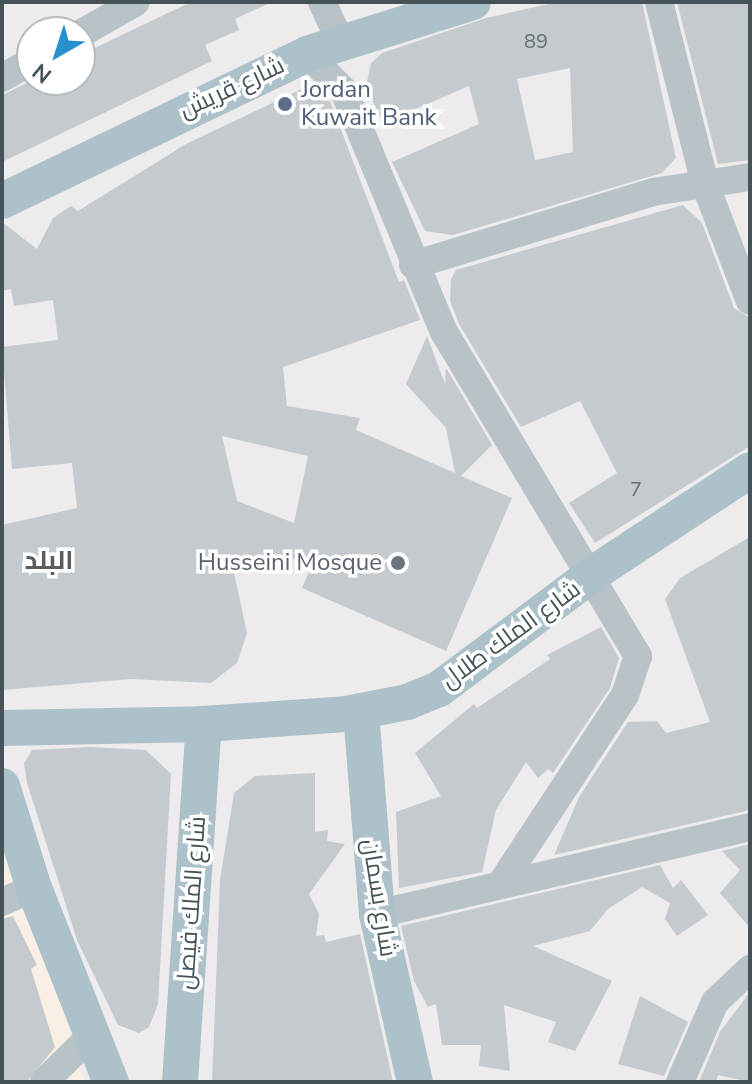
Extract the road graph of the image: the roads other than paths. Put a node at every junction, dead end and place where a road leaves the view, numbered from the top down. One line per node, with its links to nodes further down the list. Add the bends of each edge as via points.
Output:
1 (136, 2): 5 (street)
2 (322, 2): 6 (street)
3 (473, 2): 6 (main road, شارع قريش)
4 (659, 2): 8 (street)
5 (96, 25)
6 (324, 48): 9 (main road, شارع قريش); 10 (street)
7 (750, 177): 8 (street)
8 (705, 184): 10 (street, via 592,209); 11 (street)
9 (2, 201)
10 (413, 265): 13 (street, via 505,440)
11 (750, 301)
12 (750, 470): 13 (main road, شارع الملك طلال)
13 (594, 573): 14 (main road, شارع الملك طلال, via 439,689); 19 (street, via 638,656 633,676)
14 (361, 711): 15 (main road, شارع الملك طلال); 21 (main road, شارع بسمان)
15 (204, 724): 16 (main road, شارع الملك طلال); 26 (main road, شارع الملك فيصل)
16 (2, 728)
17 (2, 786): 20 (main road)
18 (750, 827): 19 (street)
19 (500, 885): 21 (street)
20 (18, 895): 23 (main road)
21 (377, 914): 27 (main road, شارع بسمان)
22 (750, 969): 28 (street, via 715,1002)
23 (90, 1037): 24 (street); 25 (main road)
24 (44, 1082)
25 (111, 1082)
26 (180, 1082)
27 (415, 1082)
28 (680, 1082)

